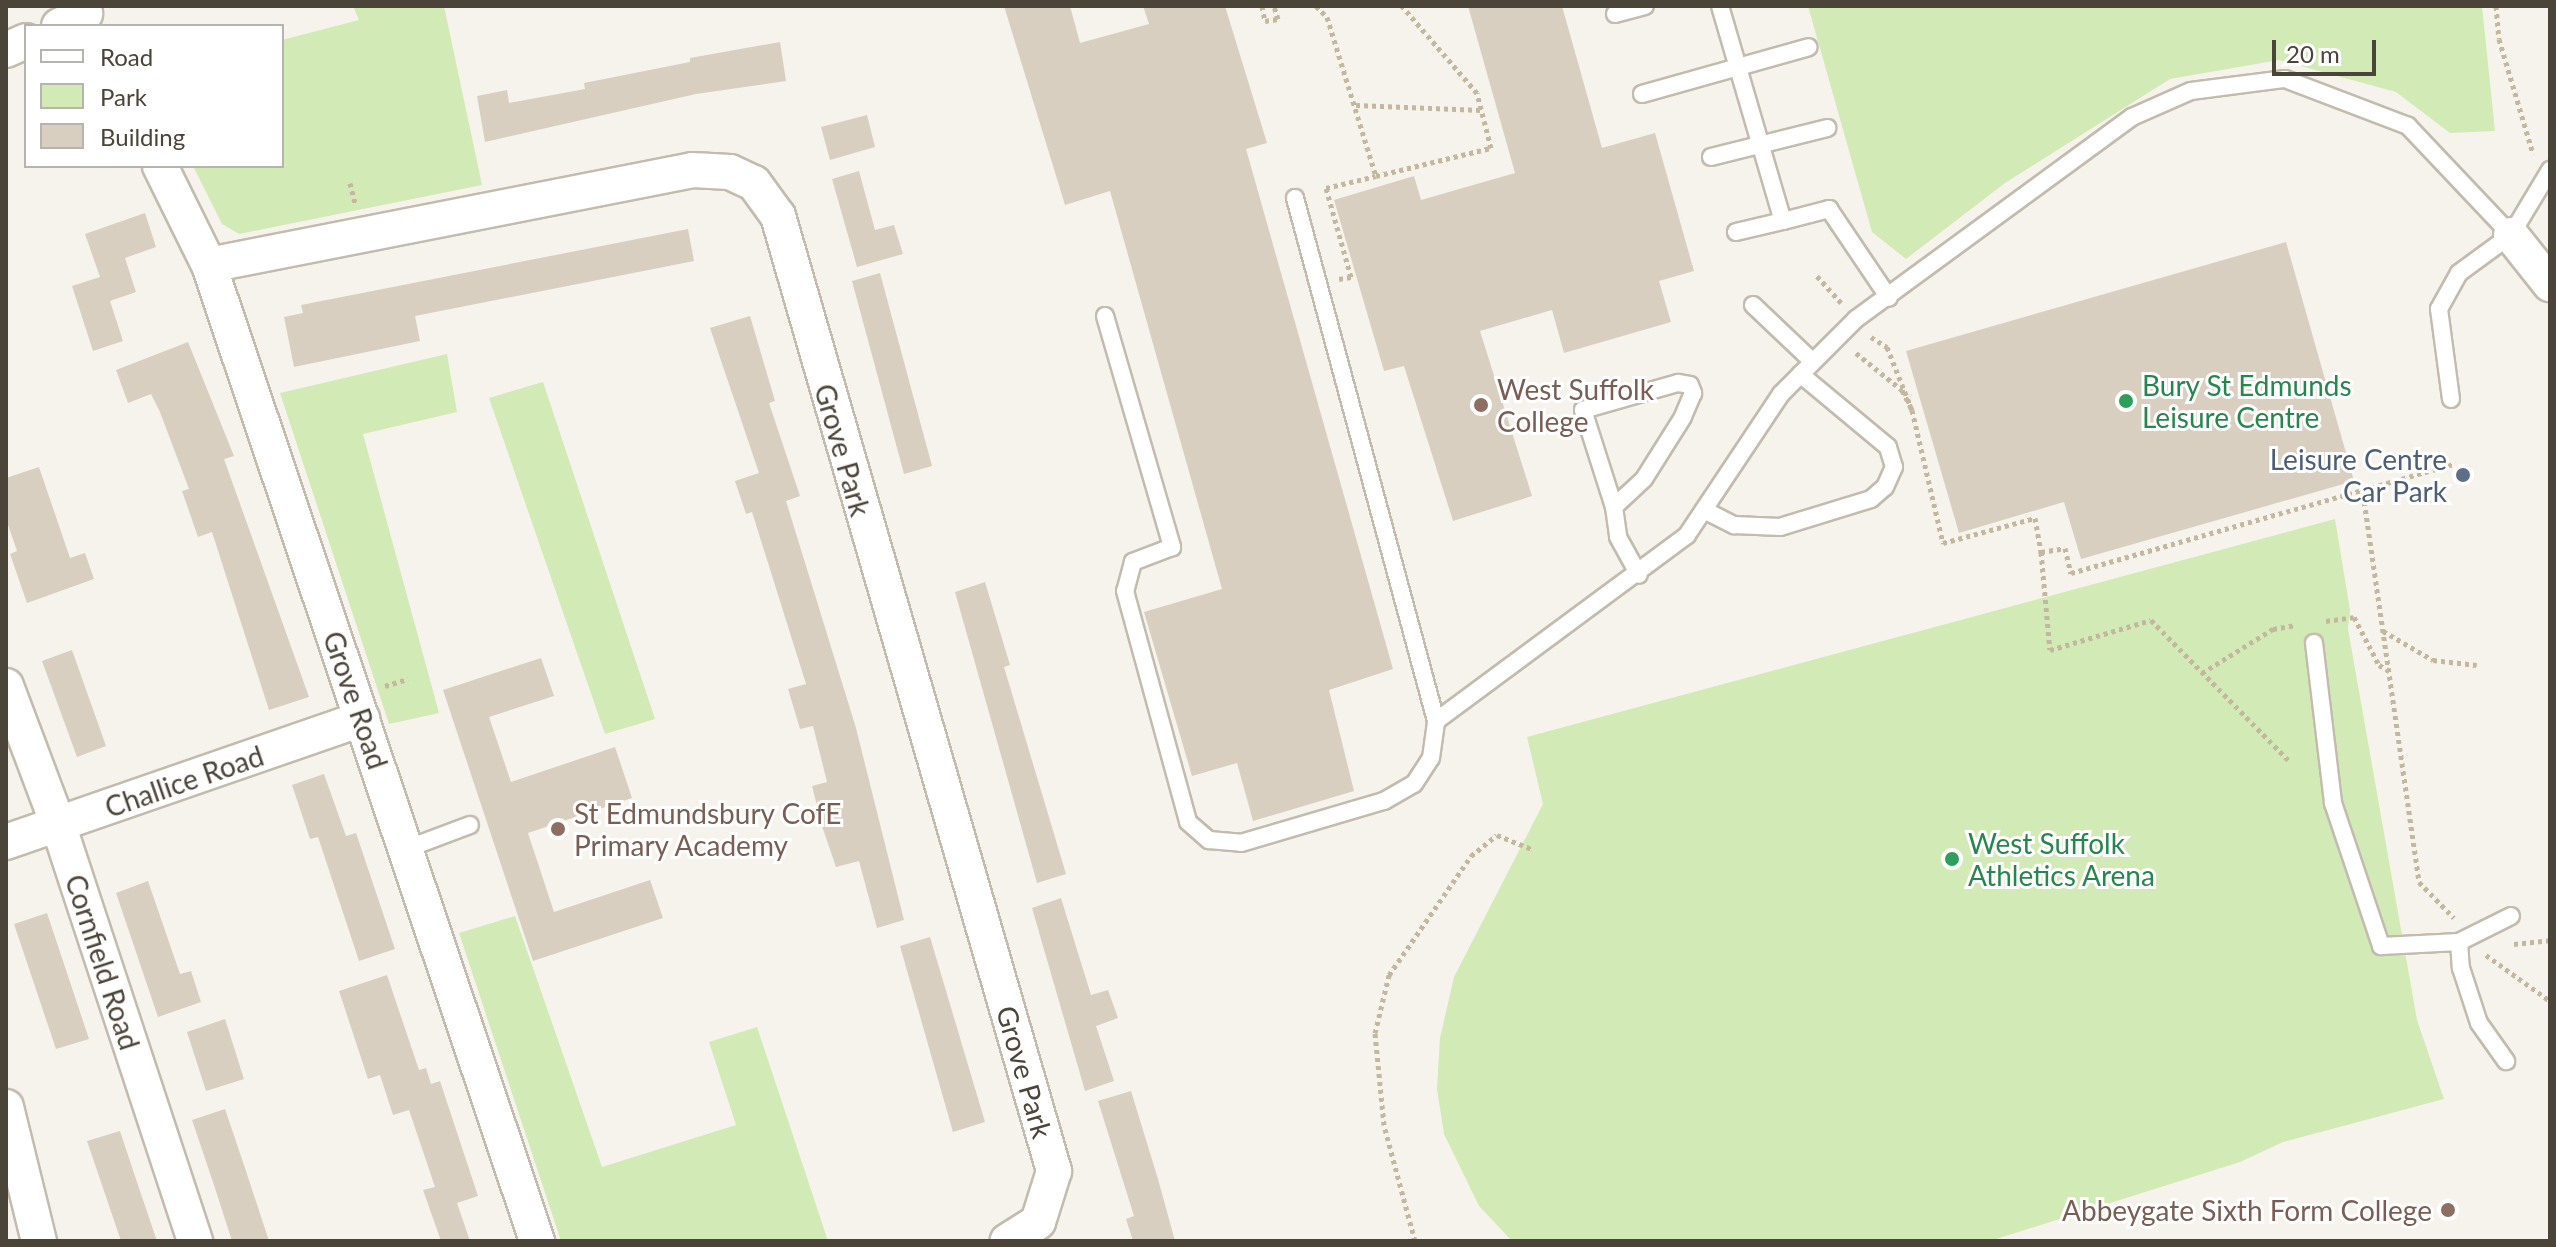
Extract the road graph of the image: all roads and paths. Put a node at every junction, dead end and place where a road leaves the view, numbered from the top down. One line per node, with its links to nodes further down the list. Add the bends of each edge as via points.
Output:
1 (1262, 6): 2 (path, via 1265,21 1278,19)
2 (1274, 6)
3 (1316, 6): 10 (path)
4 (1328, 6): 10 (path)
5 (1402, 6): 15 (path, via 1477,93)
6 (1645, 6): 9 (lane)
7 (1720, 6): 12 (lane)
8 (2496, 6): 21 (path, via 2514,98)
9 (1615, 14)
10 (1327, 17): 14 (path)
11 (1809, 47): 12 (lane)
12 (1738, 65): 13 (lane); 17 (lane)
13 (1642, 94)
14 (1356, 105): 15 (path); 20 (path)
15 (1481, 110): 20 (path, via 1491,148)
16 (1827, 128): 17 (lane)
17 (1761, 144): 18 (lane); 23 (lane)
18 (1711, 157)
19 (161, 168): 27 (street, Grove Road)
20 (1376, 176): 26 (path, via 1326,188 1351,277 1339,279)
21 (2548, 178): 25 (lane)
22 (1295, 198): 47 (lane)
23 (1783, 221): 24 (lane); 29 (lane, via 1829,209)
24 (1736, 232)
25 (2511, 235): 28 (street); 29 (lane, via 2408,126 2285,79 2191,91 2132,117); 34 (lane, via 2459,273 2439,309)
26 (1334, 263)
27 (209, 265): 46 (street, Grove Road); 62 (street, Grove Park, via 692,170 730,172 754,183 778,216 1054,1171 1038,1222)
28 (2550, 284)
29 (1889, 298): 32 (lane)
30 (1753, 305): 32 (lane)
31 (1105, 316): 47 (lane, via 1172,547 1133,562 1125,591 1188,822 1209,840 1241,843 1384,801 1414,784 1431,758)
32 (1812, 361): 33 (lane)
33 (1800, 374): 39 (lane, via 1747,441); 39 (lane, via 1888,447 1892,477 1871,499 1780,527 1753,529 1717,520)
34 (2451, 399)
35 (1912, 410): 35 (path, via 1902,390 1854,351 1870,337 1887,347); 40 (path, via 1943,543 2035,518)
36 (2456, 463): 37 (path)
37 (2362, 486): 40 (path, via 2071,573 2065,548); 42 (path)
38 (1614, 507): 38 (lane, via 1644,479 1683,417 1693,393 1690,385 1678,383 1583,410); 41 (lane, via 1618,537)
39 (1704, 510): 41 (lane, via 1687,535)
40 (2041, 552): 48 (path, via 2050,650 2151,620)
41 (1639, 575): 47 (lane)
42 (2383, 631): 44 (path, via 2433,660); 55 (path, via 2419,882)
43 (2314, 643): 55 (lane, via 2333,803 2381,946)
44 (2477, 665)
45 (6, 686): 49 (street, Cornfield Road)
46 (362, 719): 49 (street, Challice Road); 52 (street, Grove Road)
47 (1436, 721)
48 (2288, 760)
49 (58, 824): 51 (street, Challice Road); 60 (street, Cornfield Road)
50 (470, 825): 52 (lane)
51 (6, 842)
52 (409, 848): 61 (street, Grove Road)
53 (1532, 849): 63 (path, via 1497,835 1471,856 1389,975 1375,1033 1384,1125)
54 (2511, 916): 55 (lane)
55 (2464, 937): 56 (path); 57 (lane, via 2461,968 2479,1023)
56 (2550, 1001)
57 (2506, 1061)
58 (6, 1107): 59 (street)
59 (39, 1241)
60 (195, 1241)
61 (537, 1241)
62 (1007, 1241)
63 (1415, 1241)

